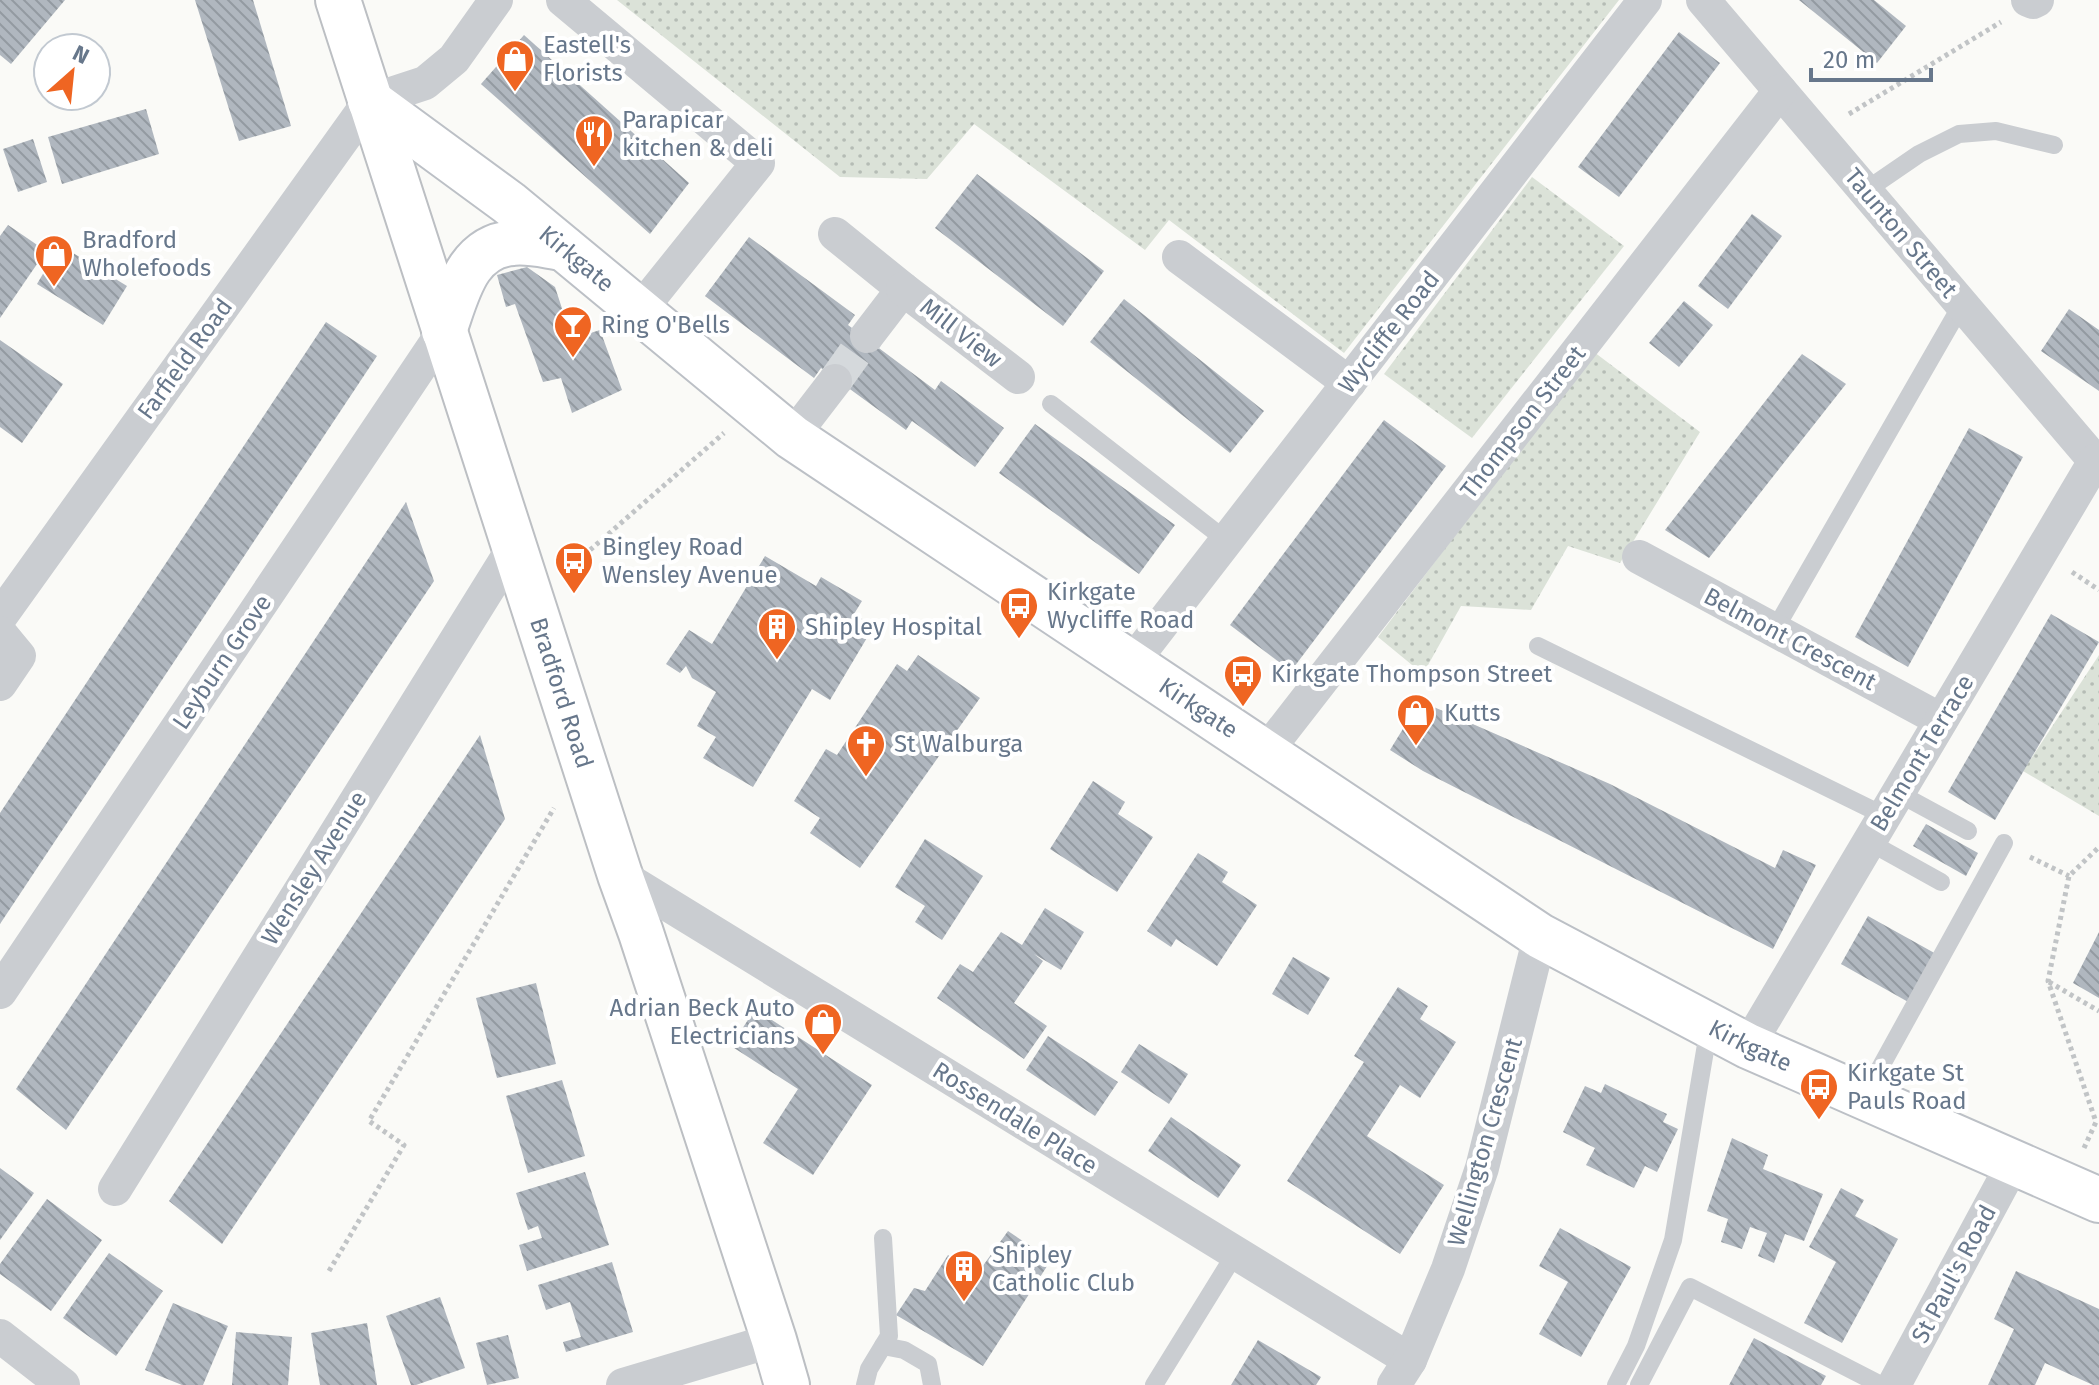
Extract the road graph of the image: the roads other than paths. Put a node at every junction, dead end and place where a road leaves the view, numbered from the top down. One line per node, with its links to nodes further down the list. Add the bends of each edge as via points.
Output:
1 (338, 0): 7 (main road, Bradford Road)
2 (496, 0): 7 (street, via 454,59 425,83)
3 (563, 0): 15 (street, via 758,163)
4 (1645, 0): 20 (street, Wycliffe Road)
5 (1703, 0): 6 (street, Taunton Street)
6 (1780, 91): 9 (street, Taunton Street); 34 (street, Thompson Street)
7 (370, 101): 11 (main road, Kirkgate); 16 (main road, Bradford Road); 27 (street, Farfield Road)
8 (2054, 145): 9 (lane, via 1996,131 1959,134)
9 (1865, 191): 14 (street, Taunton Street)
10 (835, 234): 13 (street, Mill View)
11 (563, 248): 15 (main road, Kirkgate); 16 (main road, via 512,243 484,252 465,274)
12 (1179, 257): 20 (street)
13 (903, 289): 17 (street, Mill View); 18 (street, Mill View)
14 (1962, 304): 23 (street, Taunton Street); 28 (lane)
15 (640, 310): 22 (main road, Kirkgate)
16 (444, 331): 25 (main road, Bradford Road); 41 (street, Leyburn Grove)
17 (867, 336)
18 (1018, 377)
19 (835, 381): 22 (street)
20 (1349, 383): 24 (street, Wycliffe Road)
21 (1051, 404): 24 (lane)
22 (792, 437): 31 (main road, Kirkgate)
23 (2097, 462): 33 (street, Belmont Terrace)
24 (1227, 541): 31 (street, Wycliffe Road)
25 (514, 547): 38 (main road, Bradford Road); 46 (street, Wensley Avenue)
26 (1639, 557): 28 (street, Belmont Crescent)
27 (0, 617)
28 (1774, 631): 33 (street, Belmont Crescent)
29 (0, 633): 32 (street, via 19,656)
30 (1538, 646): 35 (lane)
31 (1131, 664): 34 (main road, Kirkgate)
32 (0, 684)
33 (1941, 720): 35 (street, Belmont Terrace)
34 (1265, 753): 40 (main road, Kirkgate)
35 (1884, 817): 36 (lane); 39 (lane); 43 (street, Belmont Terrace)
36 (1968, 831)
37 (2004, 843): 44 (lane)
38 (620, 875): 49 (street, Rossendale Place); 51 (main road, Bradford Road)
39 (1941, 882)
40 (1540, 936): 42 (main road, Kirkgate); 53 (street, Wellington Crescent, via 1482,1168 1448,1269)
41 (0, 992)
42 (1709, 1024): 43 (main road, Kirkgate); 61 (lane, via 1673,1240 1636,1346)
43 (1748, 1046): 44 (main road, Kirkgate)
44 (1864, 1097): 45 (main road, Kirkgate)
45 (2014, 1162): 47 (main road, Kirkgate); 54 (street, St Paul's Road)
46 (115, 1189)
47 (2083, 1193)
48 (883, 1238): 52 (lane, via 889,1336)
49 (1235, 1254): 53 (street, Rossendale Place); 60 (lane)
50 (0, 1336): 55 (street)
51 (774, 1340): 56 (street); 57 (main road, Bradford Road)
52 (883, 1346): 58 (lane); 59 (lane, via 904,1350 928,1364)
53 (1402, 1372)
54 (1897, 1383): 62 (lane, via 1690,1287)
55 (63, 1385)
56 (623, 1385)
57 (787, 1385)
58 (865, 1385)
59 (932, 1385)
60 (1154, 1385)
61 (1616, 1385)
62 (1639, 1385)

